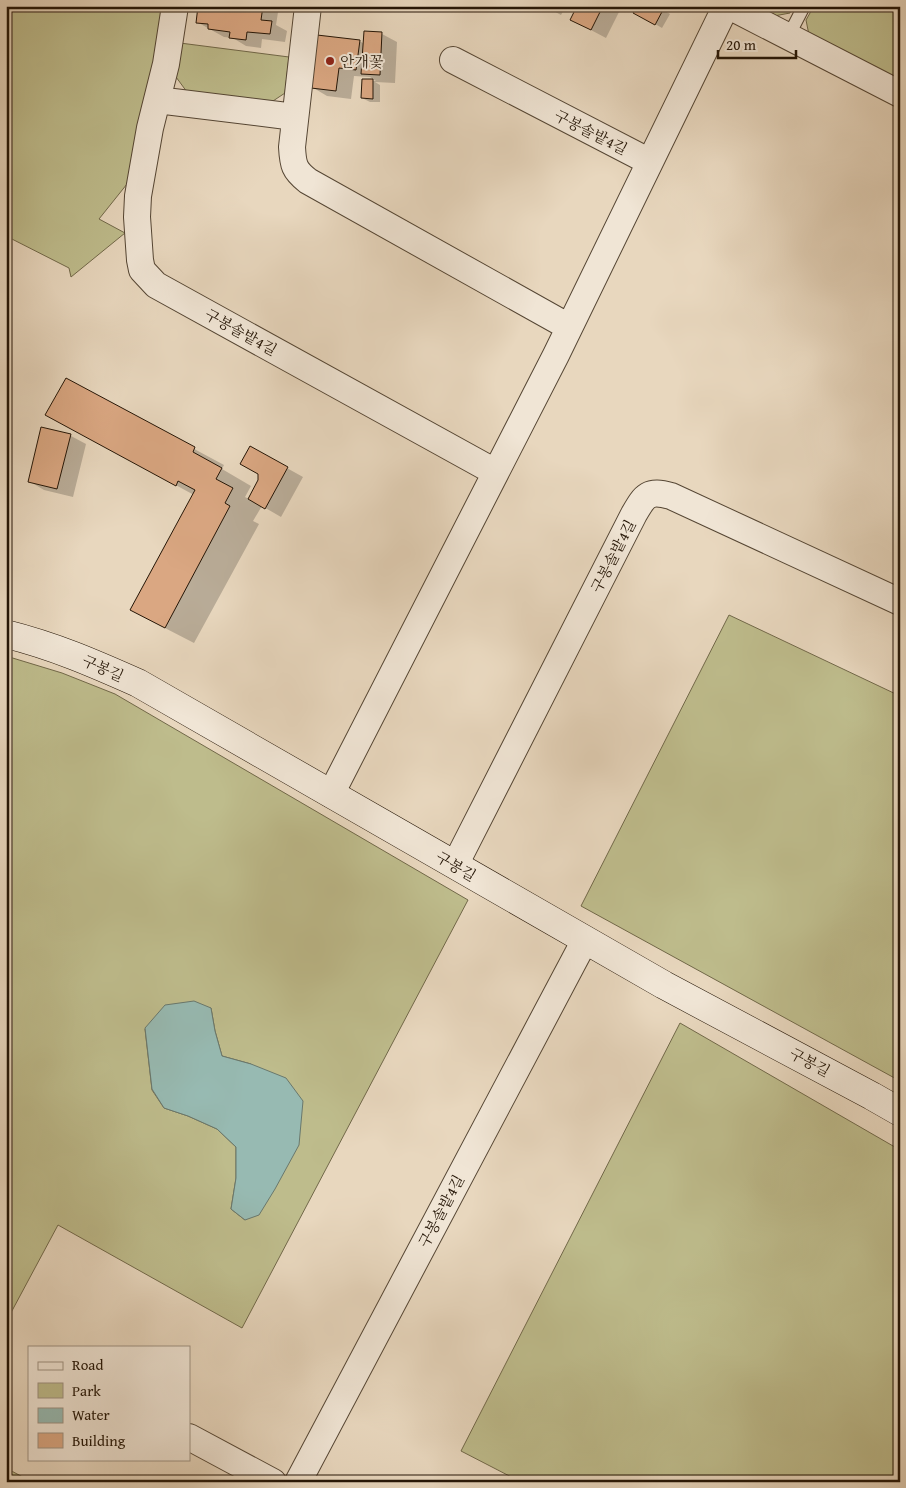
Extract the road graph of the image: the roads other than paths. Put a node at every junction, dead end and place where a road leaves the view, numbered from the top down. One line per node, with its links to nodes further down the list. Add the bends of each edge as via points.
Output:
1 (175, 6): 8 (street, 구봉솔밭4길)
2 (308, 6): 9 (street)
3 (728, 6): 5 (street); 10 (street)
4 (804, 6): 5 (lane)
5 (788, 37): 7 (street)
6 (453, 60): 10 (street, 구봉솔밭4길)
7 (900, 94)
8 (157, 100): 9 (street); 12 (street, 구봉솔밭4길, via 138,196 140,260 148,277 156,285)
9 (295, 117): 11 (street, via 293,162 298,173 308,181)
10 (650, 162): 11 (street)
11 (569, 326): 12 (street)
12 (495, 472): 15 (street)
13 (900, 602): 16 (street, 구봉솔밭4길, via 671,496 658,492 649,494 634,514)
14 (6, 634): 15 (street, 구봉길, via 79,657 138,683)
15 (331, 794): 16 (street, 구봉길)
16 (455, 865): 17 (street, 구봉길)
17 (585, 940): 18 (street, 구봉길); 21 (street, 구봉솔밭4길)
18 (900, 1112)
19 (190, 1438): 20 (street)
20 (273, 1482)
21 (298, 1482)

